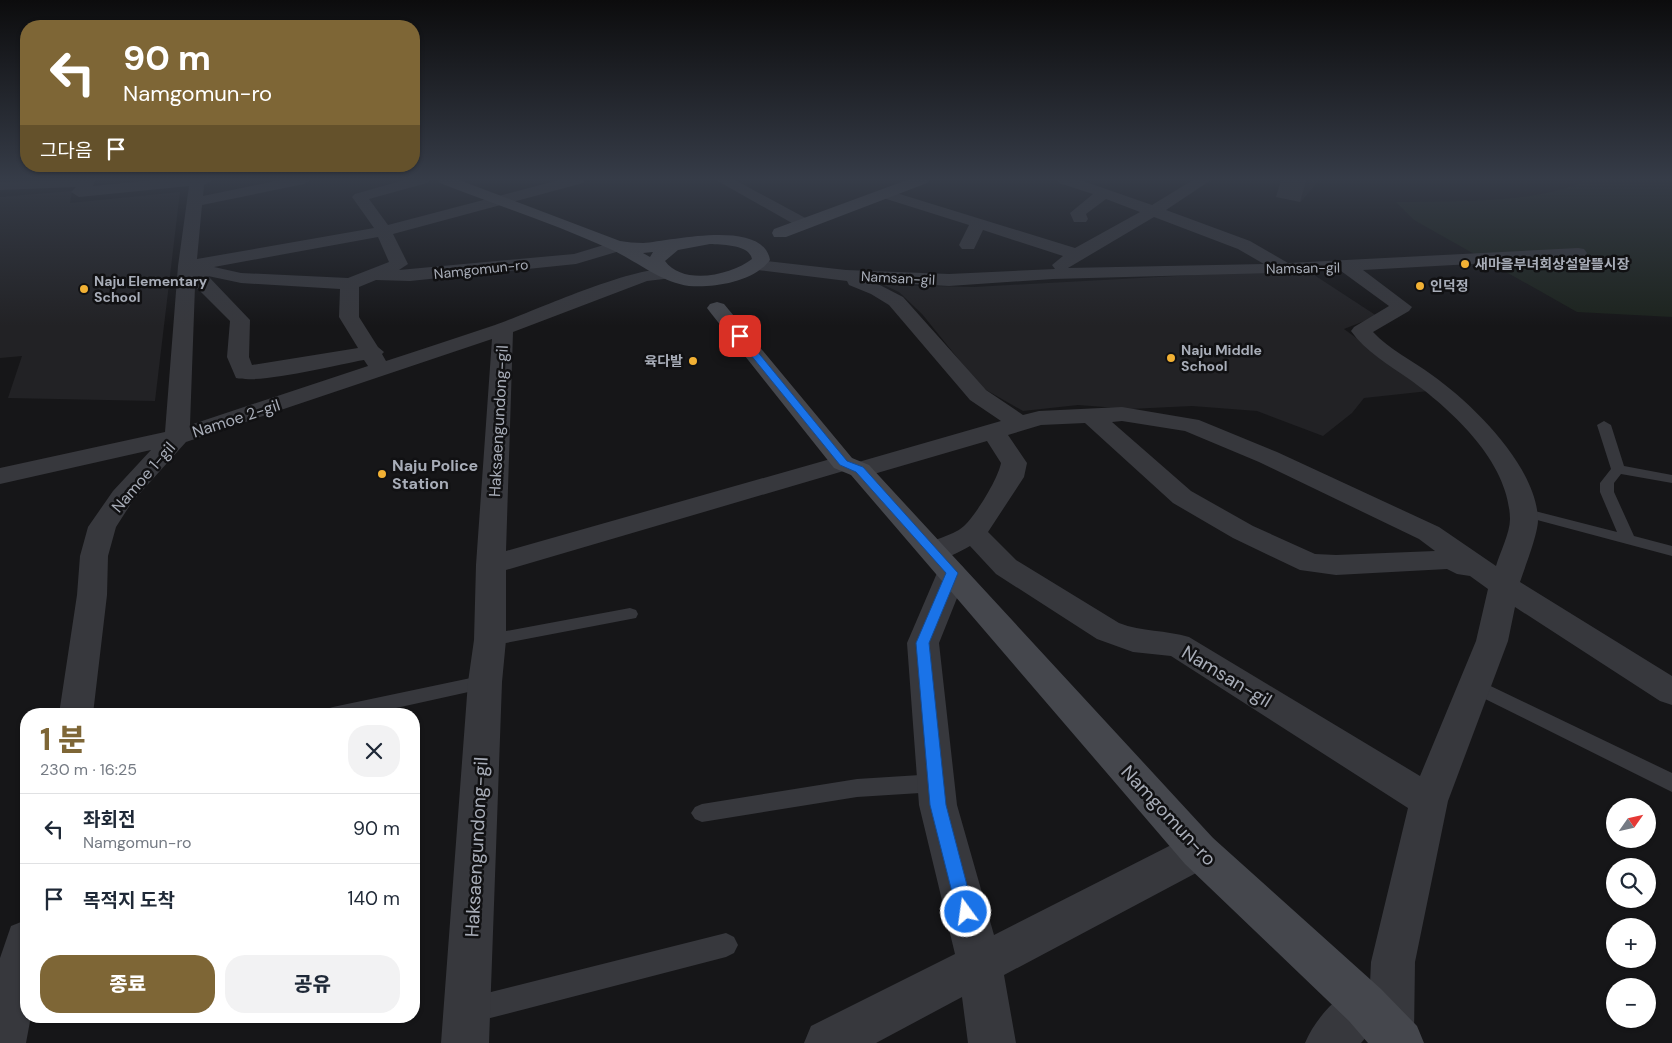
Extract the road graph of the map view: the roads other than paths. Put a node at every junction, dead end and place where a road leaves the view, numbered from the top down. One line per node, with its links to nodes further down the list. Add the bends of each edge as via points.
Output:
1 (194, 229): 19 (street, Namoe 1-gil)
2 (393, 229): 9 (street)
3 (573, 229): 13 (street)
4 (792, 229): 10 (street)
5 (975, 229): 14 (street)
6 (990, 229): 16 (street)
7 (1124, 229): 16 (street)
8 (1200, 229): 20 (street, via 1244,245)
9 (384, 231): 19 (street); 24 (street, via 399,264)
10 (780, 233): 11 (street); 17 (street, via 765,243)
11 (710, 239): 12 (street); 17 (street, via 742,243)
12 (680, 244): 13 (street, via 641,248); 21 (street, via 659,255 656,261)
13 (617, 246): 21 (street); 24 (street, Namgomun-ro, via 576,259 410,276)
14 (968, 246)
15 (1578, 253): 18 (street)
16 (1076, 254): 22 (street)
17 (754, 264): 21 (street, via 711,280 694,280); 23 (street, Namsan-gil); 26 (street, via 717,288)
18 (1344, 266): 20 (street, Namsan-gil); 38 (street, Namsan-gil, via 1402,307 1361,331 1461,410 1516,480)
19 (193, 268): 25 (street, via 241,278); 28 (street, Namoe 2-gil, via 199,280 240,320 238,357 244,372); 33 (street, Namoe 1-gil)
20 (1285, 269): 22 (street, Namsan-gil)
21 (665, 272): 26 (street, via 698,298); 27 (street, Haksaengundong-gil, via 644,276)
22 (1053, 274): 23 (street, Namsan-gil, via 949,280)
23 (846, 275): 30 (street, Namsan-gil, via 896,301 978,395)
24 (370, 276): 25 (street)
25 (350, 284): 28 (street, via 349,318)
26 (717, 308): 34 (street, Namgomun-ro)
27 (503, 328): 28 (street, Namoe 2-gil); 43 (street, Haksaengundong-gil)
28 (377, 360): 33 (street, Namoe 2-gil)
29 (1089, 414): 30 (street); 44 (street, via 1122,414 1191,425 1268,457 1429,533); 44 (street, via 1182,497 1243,532 1310,563 1336,565 1452,559)
30 (1019, 423): 32 (street)
31 (1604, 425): 35 (lane)
32 (993, 430): 34 (street); 39 (street, via 1014,463 1011,477)
33 (177, 437): 36 (street, Namoe 2-gil); 50 (street, Namoe 1-gil, via 122,497 102,528 94,556)
34 (852, 466): 42 (street, Namgomun-ro); 43 (street)
35 (1618, 469): 37 (lane); 40 (lane, via 1607,483 1607,492)
36 (0, 476)
37 (1672, 479)
38 (1523, 512): 40 (lane); 44 (street, Namsan-gil, via 1524,521)
39 (973, 533): 42 (street); 54 (street, Namsan-gil, via 1006,566 1108,631 1133,641 1178,645)
40 (1628, 539): 41 (lane)
41 (1672, 551)
42 (944, 563): 52 (street, via 923,643); 56 (street, Namgomun-ro)
43 (491, 565): 46 (street, Haksaengundong-gil)
44 (1504, 586): 48 (street, Namsan-gil, via 1492,641); 49 (street)
45 (630, 614): 46 (lane)
46 (490, 640): 47 (street, Haksaengundong-gil)
47 (485, 682): 51 (lane); 60 (street, Haksaengundong-gil)
48 (1476, 686): 53 (lane); 54 (street, Namsan-gil)
49 (1672, 692)
50 (77, 708)
51 (362, 708)
52 (936, 783): 55 (lane, via 857,788); 58 (street, via 938,805)
53 (1672, 783)
54 (1429, 801): 61 (street, Namsan-gil, via 1393,962)
55 (702, 813)
56 (1198, 851): 58 (street); 61 (street, Namgomun-ro)
57 (726, 945): 60 (lane)
58 (980, 964): 64 (street); 65 (street)
59 (20, 966): 62 (street)
60 (467, 1011): 63 (street, Haksaengundong-gil)
61 (1385, 1027): 66 (street)
62 (2, 1043)
63 (465, 1043)
64 (828, 1043)
65 (992, 1043)
66 (1329, 1043)

